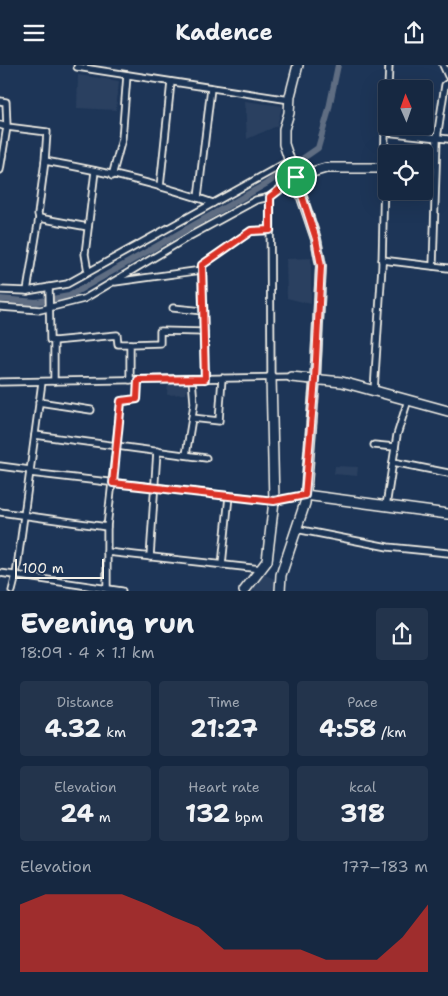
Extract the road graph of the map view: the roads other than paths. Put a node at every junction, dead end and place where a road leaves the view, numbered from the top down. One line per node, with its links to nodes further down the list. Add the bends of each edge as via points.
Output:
1 (298, 65): 11 (street)
2 (389, 65): 7 (street)
3 (443, 65): 6 (street)
4 (77, 67): 5 (street)
5 (127, 75): 8 (street); 23 (street, via 122,139)
6 (448, 76)
7 (388, 80)
8 (171, 82): 10 (street); 25 (street)
9 (448, 83): 16 (street, via 445,85)
10 (211, 88): 11 (street); 27 (street)
11 (290, 100): 18 (street, via 284,144)
12 (0, 101): 14 (street, via 6,102)
13 (0, 125): 14 (street)
14 (7, 127): 19 (street, via 47,132); 20 (street)
15 (411, 135): 16 (street)
16 (437, 138): 17 (street); 34 (street)
17 (448, 139)
18 (291, 160): 24 (street); 29 (street)
19 (45, 161): 22 (street); 30 (street)
20 (0, 166)
21 (378, 168): 24 (street, via 326,168)
22 (95, 171): 23 (street); 31 (street)
23 (112, 176): 25 (street)
24 (296, 177): 26 (street); 54 (street, via 321,266)
25 (160, 187): 27 (street)
26 (270, 197): 32 (street); 38 (street, via 256,199)
27 (198, 198): 29 (street)
28 (383, 200): 33 (street)
29 (213, 203): 37 (street)
30 (39, 218): 31 (street); 41 (street)
31 (88, 227): 37 (street, via 85,255)
32 (270, 230): 36 (street, via 251,231 202,265); 49 (street)
33 (382, 260): 34 (street); 60 (street)
34 (433, 266): 35 (street)
35 (448, 268)
36 (202, 270): 38 (street); 45 (street)
37 (88, 272): 39 (street, via 67,284)
38 (113, 282): 43 (street, via 84,299)
39 (49, 287): 41 (street); 43 (street)
40 (0, 289): 41 (street)
41 (27, 291)
42 (0, 307): 43 (street)
43 (50, 308): 47 (street, via 50,340)
44 (173, 308): 45 (street)
45 (203, 311): 46 (street)
46 (204, 332): 48 (street, via 160,331 160,343); 53 (street)
47 (54, 341): 48 (street, via 117,335 118,344); 57 (street)
48 (130, 344): 55 (street)
49 (271, 377): 50 (street); 51 (street); 81 (street)
50 (291, 377): 54 (street)
51 (222, 378): 53 (street); 65 (street, via 219,421)
52 (192, 379): 53 (street); 56 (street); 65 (street)
53 (205, 379)
54 (315, 379): 60 (street); 79 (street)
55 (130, 380): 56 (street); 57 (street)
56 (138, 380): 68 (street, via 137,399 121,401)
57 (54, 381): 59 (street)
58 (0, 382): 59 (street)
59 (42, 382): 62 (street)
60 (374, 391): 61 (street)
61 (408, 400): 64 (street); 69 (street)
62 (39, 402): 63 (street); 66 (street)
63 (92, 410)
64 (448, 411)
65 (192, 418): 71 (street)
66 (35, 435): 68 (street); 75 (street)
67 (374, 445): 69 (street)
68 (116, 446): 70 (street); 77 (street)
69 (395, 447): 73 (street)
70 (157, 451): 71 (street); 78 (street)
71 (186, 455): 72 (street)
72 (206, 458)
73 (393, 462): 76 (street); 82 (street)
74 (0, 466): 75 (street)
75 (30, 471): 77 (street); 84 (street)
76 (448, 473)
77 (113, 483): 78 (street); 86 (street)
78 (154, 487): 80 (street); 90 (street)
79 (305, 495): 81 (street); 82 (street); 87 (street)
80 (229, 496): 81 (street); 91 (street)
81 (274, 501): 92 (street, via 268,561)
82 (386, 506): 85 (street)
83 (0, 512): 84 (street)
84 (24, 515): 86 (street); 94 (street)
85 (448, 515)
86 (107, 527): 88 (street)
87 (296, 529): 89 (street, via 388,547); 99 (street, via 281,575)
88 (107, 552): 90 (street); 95 (street)
89 (448, 553)
90 (150, 557): 91 (street)
91 (222, 565): 92 (street)
92 (261, 569): 98 (street)
93 (0, 573): 94 (street)
94 (16, 575): 95 (street); 96 (street)
95 (107, 589): 97 (street)
96 (12, 591)
97 (122, 591)
98 (244, 591)
99 (280, 591)

